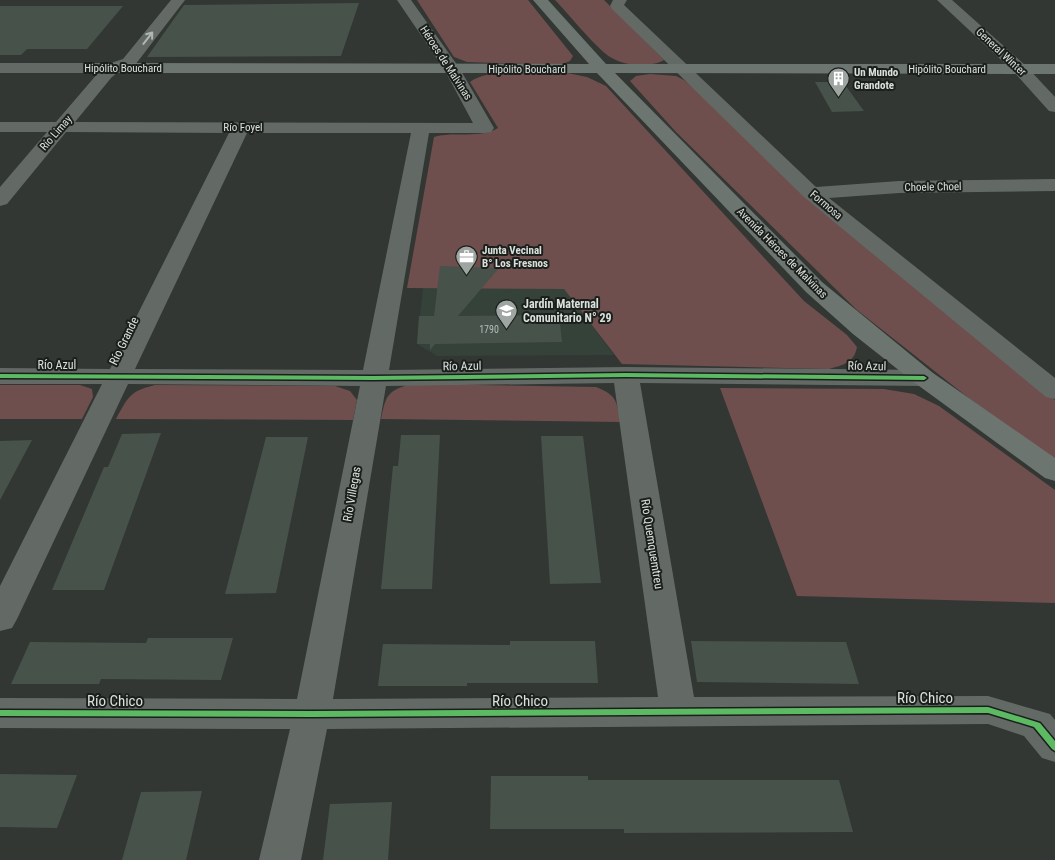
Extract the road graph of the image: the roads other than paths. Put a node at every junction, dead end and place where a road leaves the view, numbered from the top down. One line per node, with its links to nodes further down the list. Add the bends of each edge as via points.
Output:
1 (178, 0): 6 (street, Río Limay, one-way to 1, via 129,62)
2 (404, 0): 8 (street, Héroes de Malvinas)
3 (540, 0): 9 (main road, Avenida Héroes de Malvinas)
4 (620, 0): 10 (street, Formosa, via 617,6)
5 (944, 0): 11 (street, General Winter)
6 (114, 61): 7 (street, Hipólito Bouchard); 8 (main road, Hipólito Bouchard); 15 (street, Río Limay)
7 (0, 68)
8 (452, 69): 9 (main road, Hipólito Bouchard); 18 (street, Héroes de Malvinas)
9 (602, 69): 10 (main road, Hipólito Bouchard); 26 (main road, Avenida Héroes de Malvinas, via 814,287 862,330)
10 (682, 69): 11 (main road, Hipólito Bouchard); 20 (street, Formosa)
11 (1020, 69): 12 (main road, Hipólito Bouchard); 13 (street, General Winter)
12 (1055, 69)
13 (1055, 107)
14 (0, 127): 15 (street, Río Foyel)
15 (62, 127): 16 (street, Río Foyel); 21 (street, Río Limay)
16 (241, 127): 17 (street, Río Foyel); 24 (street, Río Grande)
17 (421, 128): 18 (street, Río Foyel); 25 (street, Río Villegas)
18 (485, 128)
19 (1055, 185): 20 (street, Choele Choel, via 899,187)
20 (811, 193): 27 (street, Formosa)
21 (0, 200)
22 (626, 375): 25 (street, Río Azul); 26 (street, Río Azul); 30 (street, Río Quemquemtreu)
23 (0, 376): 24 (street, Río Azul)
24 (120, 376): 25 (street, Río Azul); 29 (street, Río Grande)
25 (373, 378): 32 (street, Río Villegas)
26 (924, 378): 28 (main road, Avenida Héroes de Malvinas)
27 (1053, 389)
28 (1055, 472)
29 (0, 619)
30 (678, 712): 32 (street, Río Chico); 33 (street, Río Chico, via 988,710)
31 (0, 713): 32 (street, Río Chico)
32 (312, 714): 34 (street, Río Villegas)
33 (1046, 736)
34 (280, 860)

